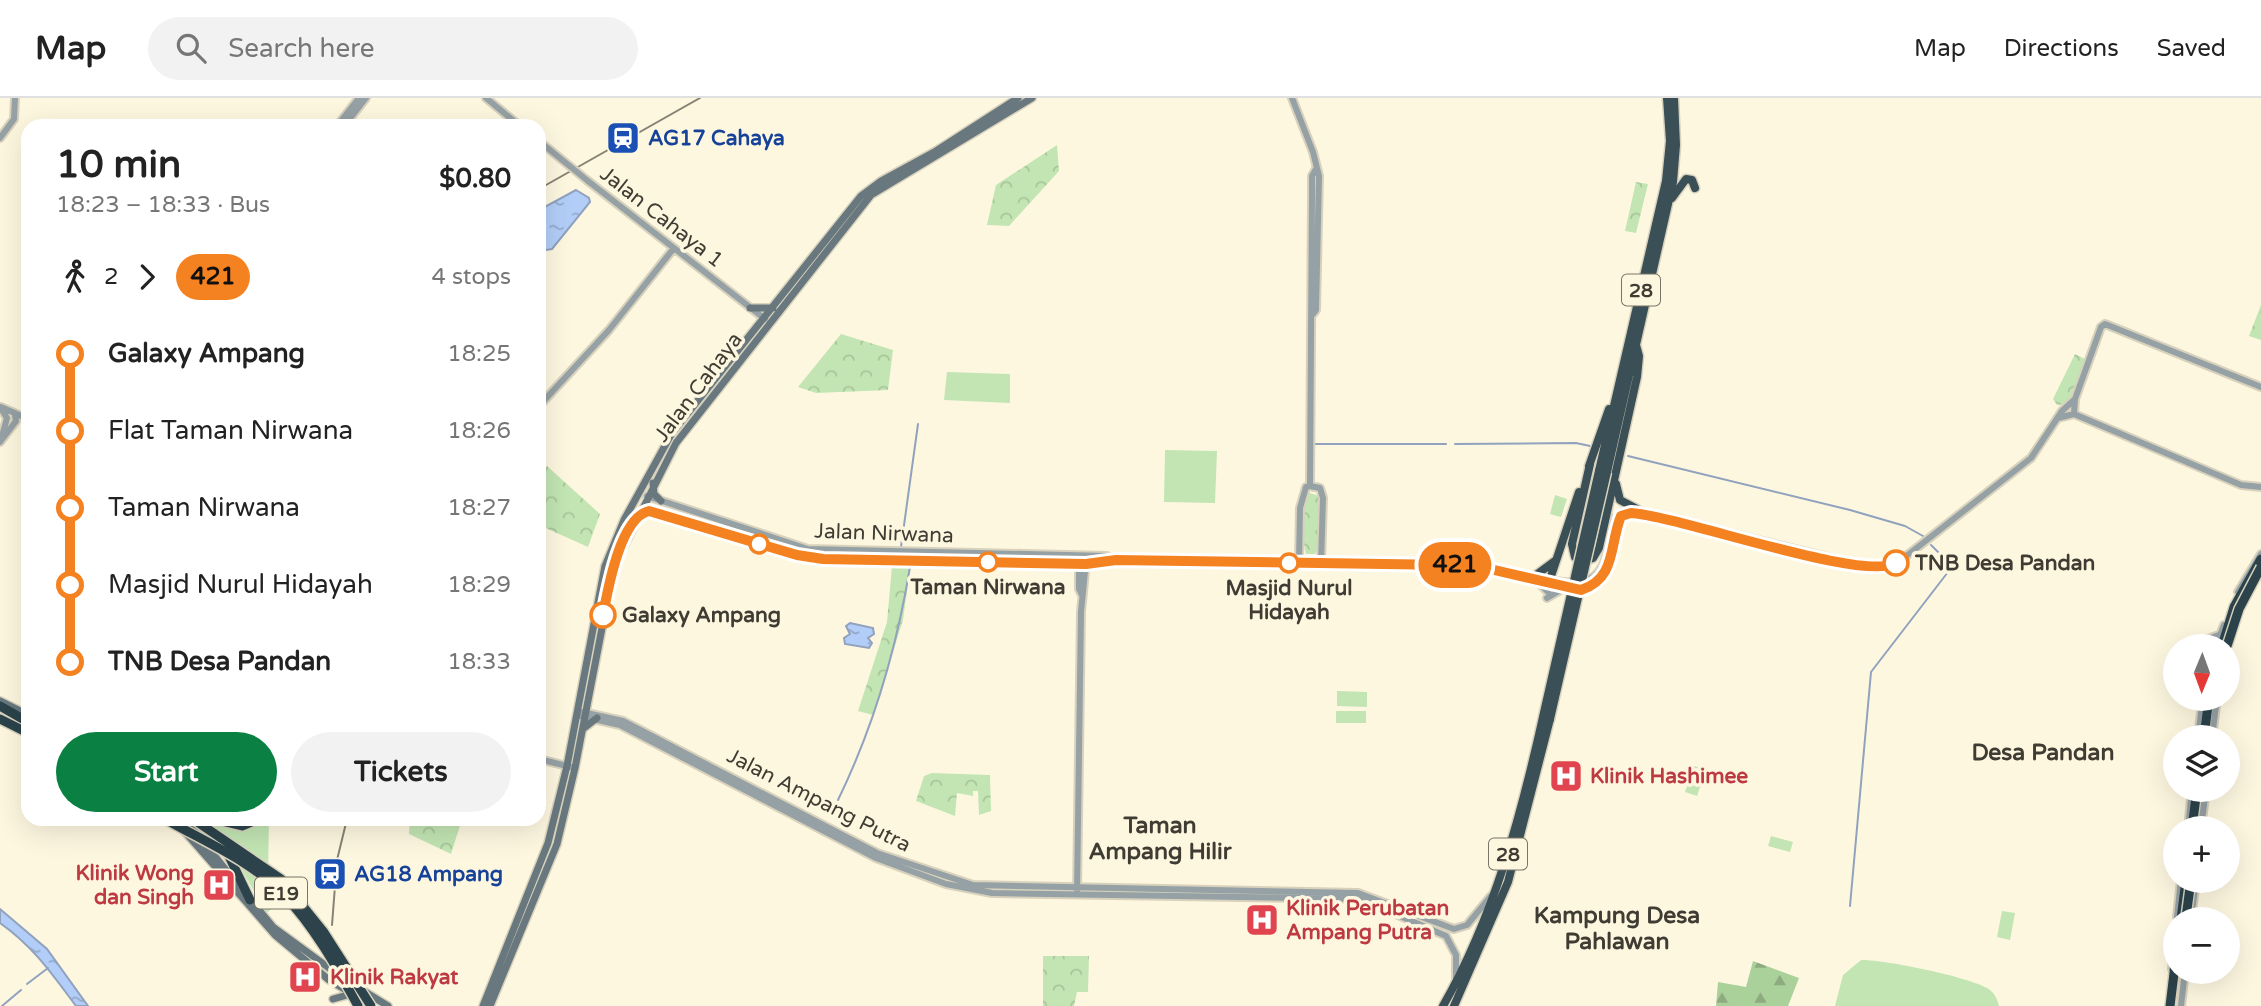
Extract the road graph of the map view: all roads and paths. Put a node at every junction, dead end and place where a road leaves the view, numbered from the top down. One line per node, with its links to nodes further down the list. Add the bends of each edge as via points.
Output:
1 (15, 98): 13 (street, via 13,124)
2 (359, 98): 10 (street)
3 (366, 98): 11 (street)
4 (488, 98): 12 (street)
5 (1018, 98): 19 (main road, Jalan Cahaya, via 871,188)
6 (1032, 98): 19 (main road, Jalan Cahaya, via 879,189)
7 (1292, 98): 39 (street, via 1319,176)
8 (1667, 98): 24 (highway, 28, via 1670,141 1666,181)
9 (1674, 98): 16 (highway, 28, via 1676,153)
10 (342, 119)
11 (350, 119)
12 (512, 119)
13 (0, 138)
14 (546, 147): 17 (street, Jalan Cahaya 1, bridge)
15 (1695, 188): 16 (highway, via 1686,178)
16 (1669, 203): 22 (highway, 28)
17 (674, 248): 18 (street, Jalan Cahaya 1); 25 (street, via 609,330)
18 (750, 308): 19 (main road); 20 (street, Jalan Cahaya 1); 21 (main road)
19 (776, 310): 20 (main road, Jalan Cahaya); 21 (main road, Jalan Cahaya)
20 (765, 319): 21 (main road, Jalan Cahaya)
21 (758, 330): 37 (main road, Jalan Cahaya, via 672,433); 38 (main road, Jalan Cahaya, via 685,427)
22 (1635, 344): 35 (highway, 28); 36 (highway, via 1639,365)
23 (2261, 387): 26 (street, via 2105,324)
24 (1618, 388): 34 (highway); 35 (highway, 28)
25 (546, 398)
26 (2075, 399): 29 (street); 31 (street)
27 (0, 406): 28 (street); 32 (street, via 6,416)
28 (14, 413): 30 (street); 32 (street); 33 (street, via 16,421)
29 (2074, 414): 31 (street); 40 (street, via 2241,485)
30 (21, 416)
31 (2056, 419): 55 (street, via 2031,458 1903,558 1879,569)
32 (4, 430): 33 (street)
33 (1, 441)
34 (1590, 464): 36 (highway, via 1572,544 1572,553 1580,560 1589,561 1597,554); 53 (highway)
35 (1603, 471): 77 (highway, 28, bridge)
36 (1615, 478): 43 (highway, via 1620,500)
37 (643, 480): 41 (main road); 47 (main road, Jalan Cahaya)
38 (653, 482): 41 (main road, Jalan Cahaya); 42 (main road, via 654,494)
39 (1310, 485): 56 (street, via 1303,491 1300,508); 57 (street, via 1320,488 1323,498)
40 (2261, 487)
41 (643, 500): 42 (street, Jalan Nirwana); 44 (street, Jalan Nirwana); 46 (main road, Jalan Cahaya); 47 (main road)
42 (661, 501): 45 (street, Jalan Nirwana)
43 (1637, 509): 55 (street); 61 (street, via 1616,514 1606,558 1597,574 1580,582)
44 (656, 511): 46 (main road); 48 (street, Jalan Nirwana)
45 (701, 514): 48 (street, via 702,522); 49 (street, Jalan Nirwana)
46 (635, 519): 69 (main road, Jalan Cahaya, via 614,566)
47 (624, 520): 73 (main road, Jalan Cahaya, via 605,566)
48 (718, 532): 50 (street, Jalan Nirwana)
49 (799, 546): 50 (street); 51 (street, Jalan Nirwana)
50 (797, 555): 58 (street, Jalan Nirwana)
51 (1083, 555): 54 (street, Jalan Nirwana); 58 (street)
52 (2261, 556): 64 (street, via 2244,580); 65 (highway, bridge, via 2234,607)
53 (1557, 558): 60 (highway); 61 (highway)
54 (1116, 560): 56 (street); 58 (street, Jalan Nirwana)
55 (1842, 561): 63 (street, via 1626,513 1618,523 1611,562 1601,578 1585,589)
56 (1299, 563): 57 (street)
57 (1321, 563): 60 (street, via 1477,566)
58 (1080, 567): 87 (street)
59 (2261, 568): 62 (street); 66 (highway, bridge)
60 (1532, 578): 61 (street); 63 (street, via 1547,595)
61 (1549, 582): 63 (street)
62 (2251, 584): 67 (street); 68 (street)
63 (1564, 588)
64 (2221, 634)
65 (2227, 634)
66 (2229, 634)
67 (2229, 634)
68 (2234, 634)
69 (587, 700): 73 (main road, Jalan Cahaya); 74 (main road)
70 (0, 701): 72 (main road)
71 (0, 706): 76 (highway)
72 (21, 712)
73 (581, 714): 74 (street, Jalan Ampang Putra); 79 (main road, Jalan Cahaya); 81 (main road, Jalan Cahaya)
74 (598, 716): 79 (main road); 87 (street, Jalan Ampang Putra, via 644,731 877,853 973,885)
75 (0, 718): 78 (highway)
76 (21, 718)
77 (1546, 718): 88 (highway, 28); 105 (highway, 28, via 1508,882)
78 (21, 728)
79 (582, 731): 81 (main road, Jalan Cahaya)
80 (546, 761): 81 (street)
81 (571, 767): 102 (main road, Jalan Cahaya, via 548,842); 103 (main road, Jalan Cahaya, via 545,877)
82 (177, 826): 100 (highway, E19, bridge, via 254,871 283,895 339,971)
83 (178, 826): 91 (main road, via 268,929)
84 (191, 826): 89 (main road)
85 (203, 826): 99 (highway, E19, bridge, via 281,879)
86 (209, 826): 89 (highway)
87 (1076, 891): 88 (street, Jalan Ampang Putra, via 1358,893 1454,929 1467,925); 92 (street, Jalan Ampang Putra, via 1361,899 1446,936 1456,955)
88 (1493, 894): 92 (highway, 28)
89 (250, 900): 90 (main road, via 273,927)
90 (339, 975): 97 (main road); 99 (main road)
91 (329, 980): 97 (main road); 98 (main road, via 332,997)
92 (1455, 984): 104 (highway, 28)
93 (2173, 984): 106 (street)
94 (2174, 984): 106 (highway)
95 (2177, 984): 106 (highway)
96 (2180, 984): 107 (street)
97 (341, 988): 98 (main road); 99 (main road, via 347,987)
98 (351, 994): 99 (main road)
99 (374, 1004): 101 (main road)
100 (358, 1006)
101 (388, 1006)
102 (483, 1006)
103 (490, 1006)
104 (1443, 1006)
105 (1454, 1006)
106 (2172, 1006)
107 (2181, 1006)

